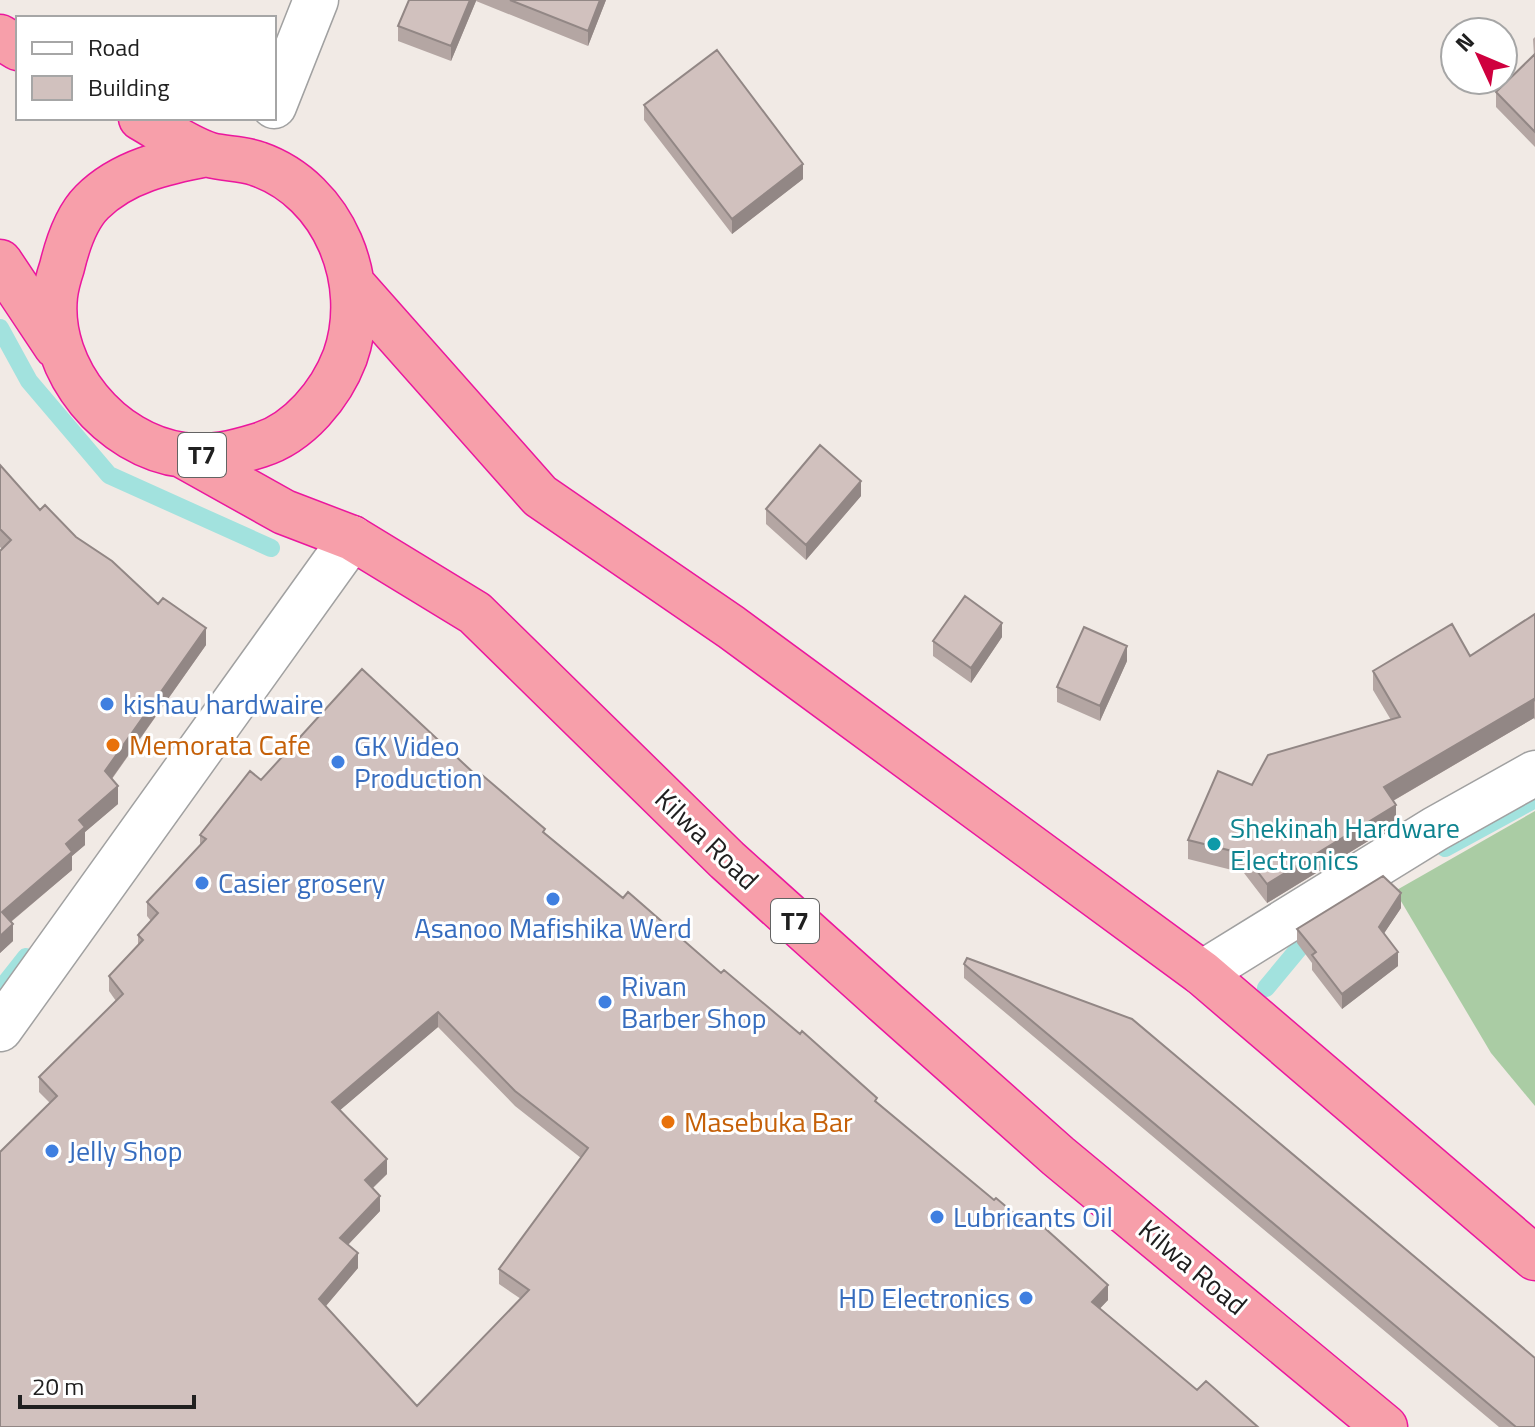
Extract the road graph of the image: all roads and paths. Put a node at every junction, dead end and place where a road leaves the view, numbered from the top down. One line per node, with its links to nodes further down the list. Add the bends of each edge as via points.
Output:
1 (316, 0): 2 (street)
2 (276, 101)
3 (145, 120): 5 (highway, T7)
4 (269, 120): 6 (street)
5 (207, 154): 6 (highway, T7); 9 (highway, T7, via 151,165 92,202 68,242 54,298)
6 (258, 164): 8 (highway, T7, via 305,191 338,234)
7 (0, 262): 9 (highway, T7)
8 (354, 286): 10 (highway, T7, via 353,333 338,376 310,413 273,441 227,455); 13 (highway, T7, via 540,496 731,627)
9 (62, 354): 10 (highway, T7, via 88,402 130,437)
10 (182, 455): 11 (highway, Kilwa Road / T7, via 284,512)
11 (352, 538): 14 (street); 16 (highway, Kilwa Road / T7, via 475,613 727,860 886,1003 1058,1156)
12 (1535, 773): 13 (street)
13 (1202, 973): 15 (highway, T7)
14 (0, 1029)
15 (1535, 1258)
16 (1385, 1427)

